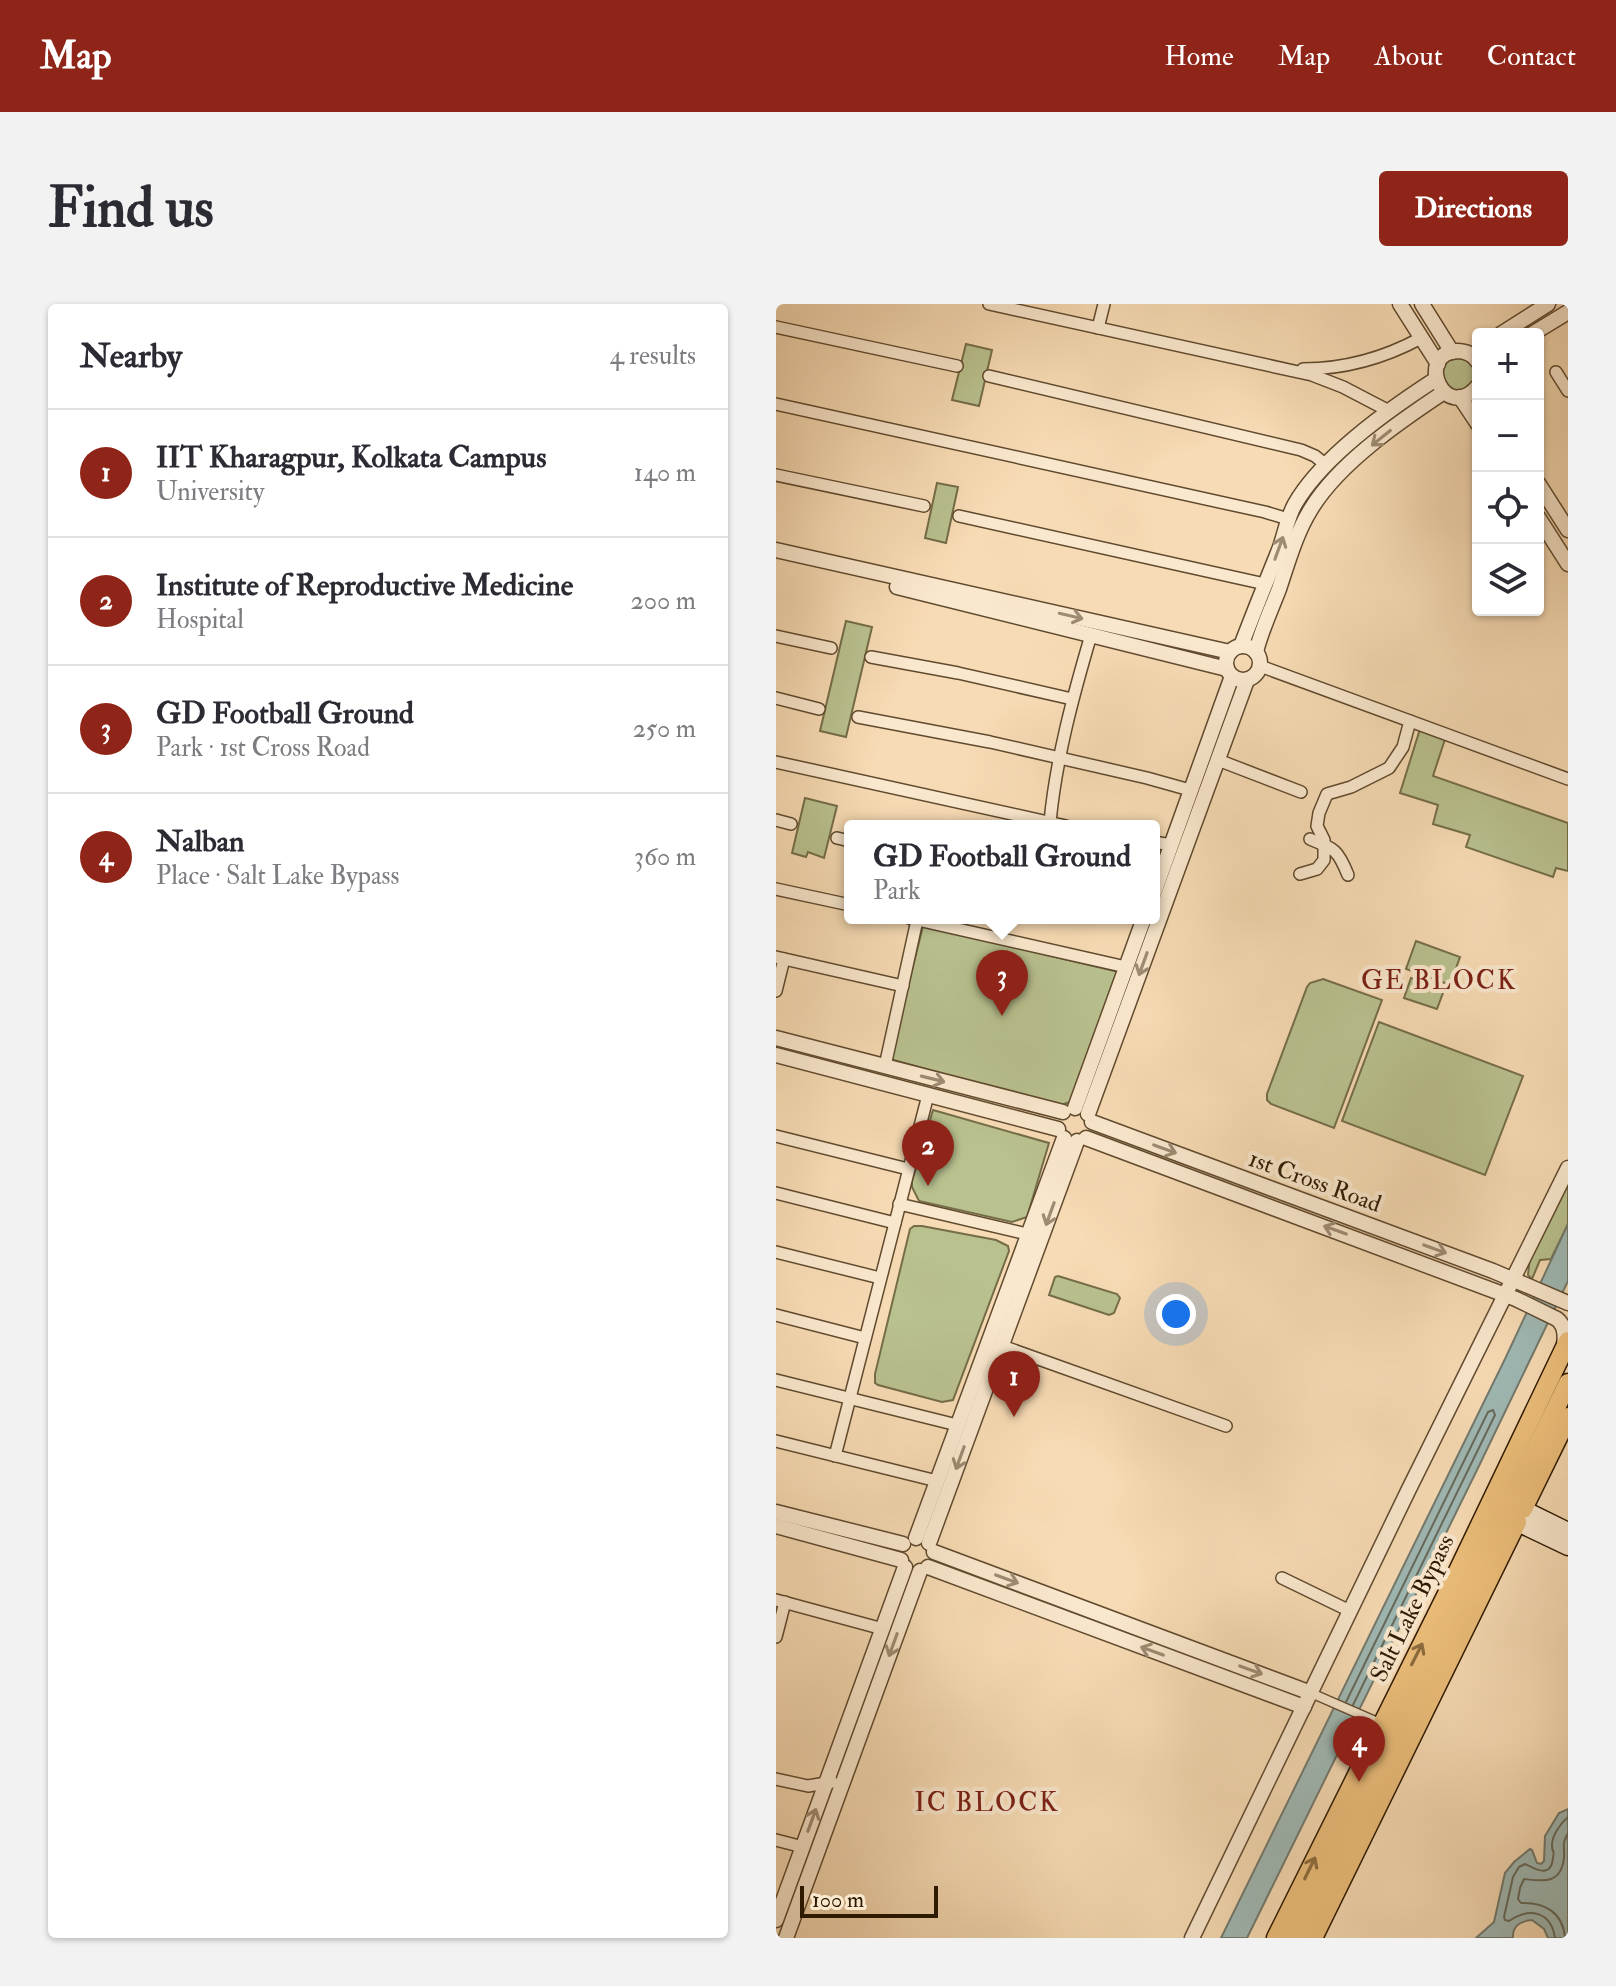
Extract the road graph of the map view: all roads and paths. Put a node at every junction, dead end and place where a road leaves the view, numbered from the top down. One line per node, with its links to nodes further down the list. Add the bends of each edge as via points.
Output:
1 (989, 304): 8 (street)
2 (1104, 304): 8 (street)
3 (1400, 304): 11 (street)
4 (1422, 304): 12 (street)
5 (1548, 304): 9 (street)
6 (1568, 312): 10 (street)
7 (776, 327): 14 (street)
8 (1098, 328): 15 (street)
9 (1510, 328)
10 (1542, 328)
11 (1421, 338): 15 (street, via 1348,366); 18 (street)
12 (1452, 352): 13 (street); 18 (street, via 1440,359)
13 (1472, 354)
14 (957, 366)
15 (1279, 368): 23 (street, via 1327,381)
16 (1556, 372): 19 (street)
17 (989, 376): 25 (street, via 1301,450)
18 (1439, 378): 21 (street, via 1448,395); 23 (street); 45 (street, one-way to 45, via 1409,416 1332,481 1309,512)
19 (1568, 391)
20 (1472, 393): 21 (street)
21 (1460, 397): 24 (street)
22 (776, 404): 30 (street)
23 (1389, 411): 25 (street)
24 (1472, 415)
25 (1326, 465): 30 (street)
26 (776, 475): 28 (street)
27 (1544, 492): 32 (street)
28 (924, 506)
29 (959, 516): 37 (street)
30 (1288, 519): 37 (street, one-way to 30)
31 (1544, 526): 35 (street)
32 (1568, 530)
33 (776, 550): 36 (street)
34 (776, 558): 36 (street)
35 (1568, 564)
36 (856, 572): 38 (street)
37 (1265, 584): 43 (street)
38 (1041, 616): 39 (street); 41 (street, one-way to 41)
39 (1091, 635): 41 (street); 48 (street)
40 (776, 636): 42 (street)
41 (1145, 641): 43 (street); 46 (street)
42 (831, 648)
43 (1236, 649): 45 (street, via 1251,648); 46 (street, via 1227,658)
44 (871, 657): 48 (street)
45 (1258, 659): 46 (street, via 1254,677); 51 (street)
46 (1235, 675): 53 (street); 56 (street)
47 (776, 698): 49 (street)
48 (1072, 699): 52 (street)
49 (819, 709)
50 (858, 717): 52 (street)
51 (1410, 721): 55 (street); 66 (street, via 1403,747 1389,768 1327,794 1317,826)
52 (1060, 758): 56 (street); 61 (street)
53 (1218, 760): 57 (street); 58 (street)
54 (776, 762): 60 (street)
55 (1568, 779)
56 (1190, 790): 58 (street)
57 (1301, 792)
58 (1192, 809): 65 (street); 71 (street, one-way to 71)
59 (776, 820): 62 (street)
60 (1041, 820)
61 (1050, 820)
62 (791, 824)
63 (1310, 839): 66 (street)
64 (1160, 843): 65 (street)
65 (1171, 845): 69 (street)
66 (1324, 845): 67 (street, via 1324,860 1317,869); 68 (street, via 1332,847)
67 (1300, 874)
68 (1348, 875)
69 (1160, 876)
70 (776, 889): 72 (street)
71 (1160, 895)
72 (844, 904)
73 (912, 924): 79 (street)
74 (935, 924): 78 (street)
75 (1142, 924): 78 (street)
76 (1149, 924): 87 (street, one-way to 87)
77 (780, 958): 79 (street); 80 (street)
78 (1126, 967): 87 (street)
79 (903, 986): 84 (street)
80 (776, 991)
81 (776, 1038): 82 (street, 1st Cross Road)
82 (830, 1052): 84 (street, 1st Cross Road); 85 (street)
83 (776, 1055): 85 (street, 1st Cross Road)
84 (885, 1066): 87 (street, 1st Cross Road, one-way to 87)
85 (825, 1068): 86 (street, 1st Cross Road)
86 (928, 1095): 89 (street, 1st Cross Road); 92 (street)
87 (1079, 1114): 89 (street, via 1092,1128); 89 (street, via 1058,1119); 90 (street, 1st Cross Road, one-way to 90)
88 (776, 1136): 92 (street)
89 (1071, 1136): 93 (street, 1st Cross Road); 97 (street); 106 (street, one-way to 106)
90 (1195, 1160): 93 (street); 98 (street, 1st Cross Road)
91 (1568, 1168): 102 (street)
92 (908, 1169): 95 (street)
93 (1190, 1177): 100 (street, 1st Cross Road, one-way to 93)
94 (776, 1193): 96 (street)
95 (899, 1204): 96 (street); 97 (street)
96 (895, 1223): 101 (street)
97 (1027, 1234): 106 (street)
98 (1405, 1238): 100 (street); 102 (street, 1st Cross Road, one-way to 102)
99 (776, 1252): 101 (street)
100 (1398, 1254): 103 (street, 1st Cross Road)
101 (880, 1278): 107 (street)
102 (1518, 1281): 103 (street); 104 (street, 1st Cross Road)
103 (1511, 1297): 108 (street, 1st Cross Road, via 1557,1319); 127 (street)
104 (1567, 1303)
105 (776, 1315): 107 (street)
106 (1001, 1335): 113 (street); 114 (street); 122 (street, one-way to 122)
107 (865, 1338): 111 (street)
108 (1565, 1347): 131 (main road, Salt Lake Bypass, one-way to 108, via 1446,1596)
109 (776, 1380): 111 (street)
110 (1568, 1383): 119 (main road, Salt Lake Bypass)
111 (850, 1398): 113 (street); 116 (street)
112 (1568, 1417): 119 (main road, Salt Lake Bypass)
113 (957, 1425): 117 (street)
114 (1226, 1426)
115 (776, 1441): 116 (street)
116 (835, 1456): 117 (street)
117 (937, 1481): 122 (street)
118 (776, 1512): 122 (street)
119 (1513, 1513): 121 (main road); 123 (main road); 131 (main road, Salt Lake Bypass)
120 (776, 1526): 124 (street)
121 (1568, 1531)
122 (921, 1544): 124 (street, via 934,1558); 124 (street, via 900,1549); 130 (street, one-way to 130)
123 (1568, 1547)
124 (914, 1567): 128 (street); 130 (street, one-way to 124); 132 (street, one-way to 132)
125 (1282, 1578): 127 (street)
126 (780, 1601): 128 (street); 129 (street)
127 (1350, 1611): 130 (street)
128 (883, 1629): 134 (street)
129 (776, 1637)
130 (1308, 1700): 131 (street); 140 (street)
131 (1396, 1732): 141 (main road, Salt Lake Bypass, one-way to 131); 142 (main road, Salt Lake Bypass); 143 (main road, Salt Lake Bypass)
132 (844, 1778): 134 (street); 137 (street)
133 (776, 1779): 134 (street)
134 (825, 1784): 136 (street, one-way to 134)
135 (776, 1840): 136 (street)
136 (803, 1847): 137 (street)
137 (785, 1905): 138 (street); 139 (street)
138 (776, 1920)
139 (786, 1938)
140 (1192, 1938)
141 (1276, 1938)
142 (1295, 1938)
143 (1313, 1938)

